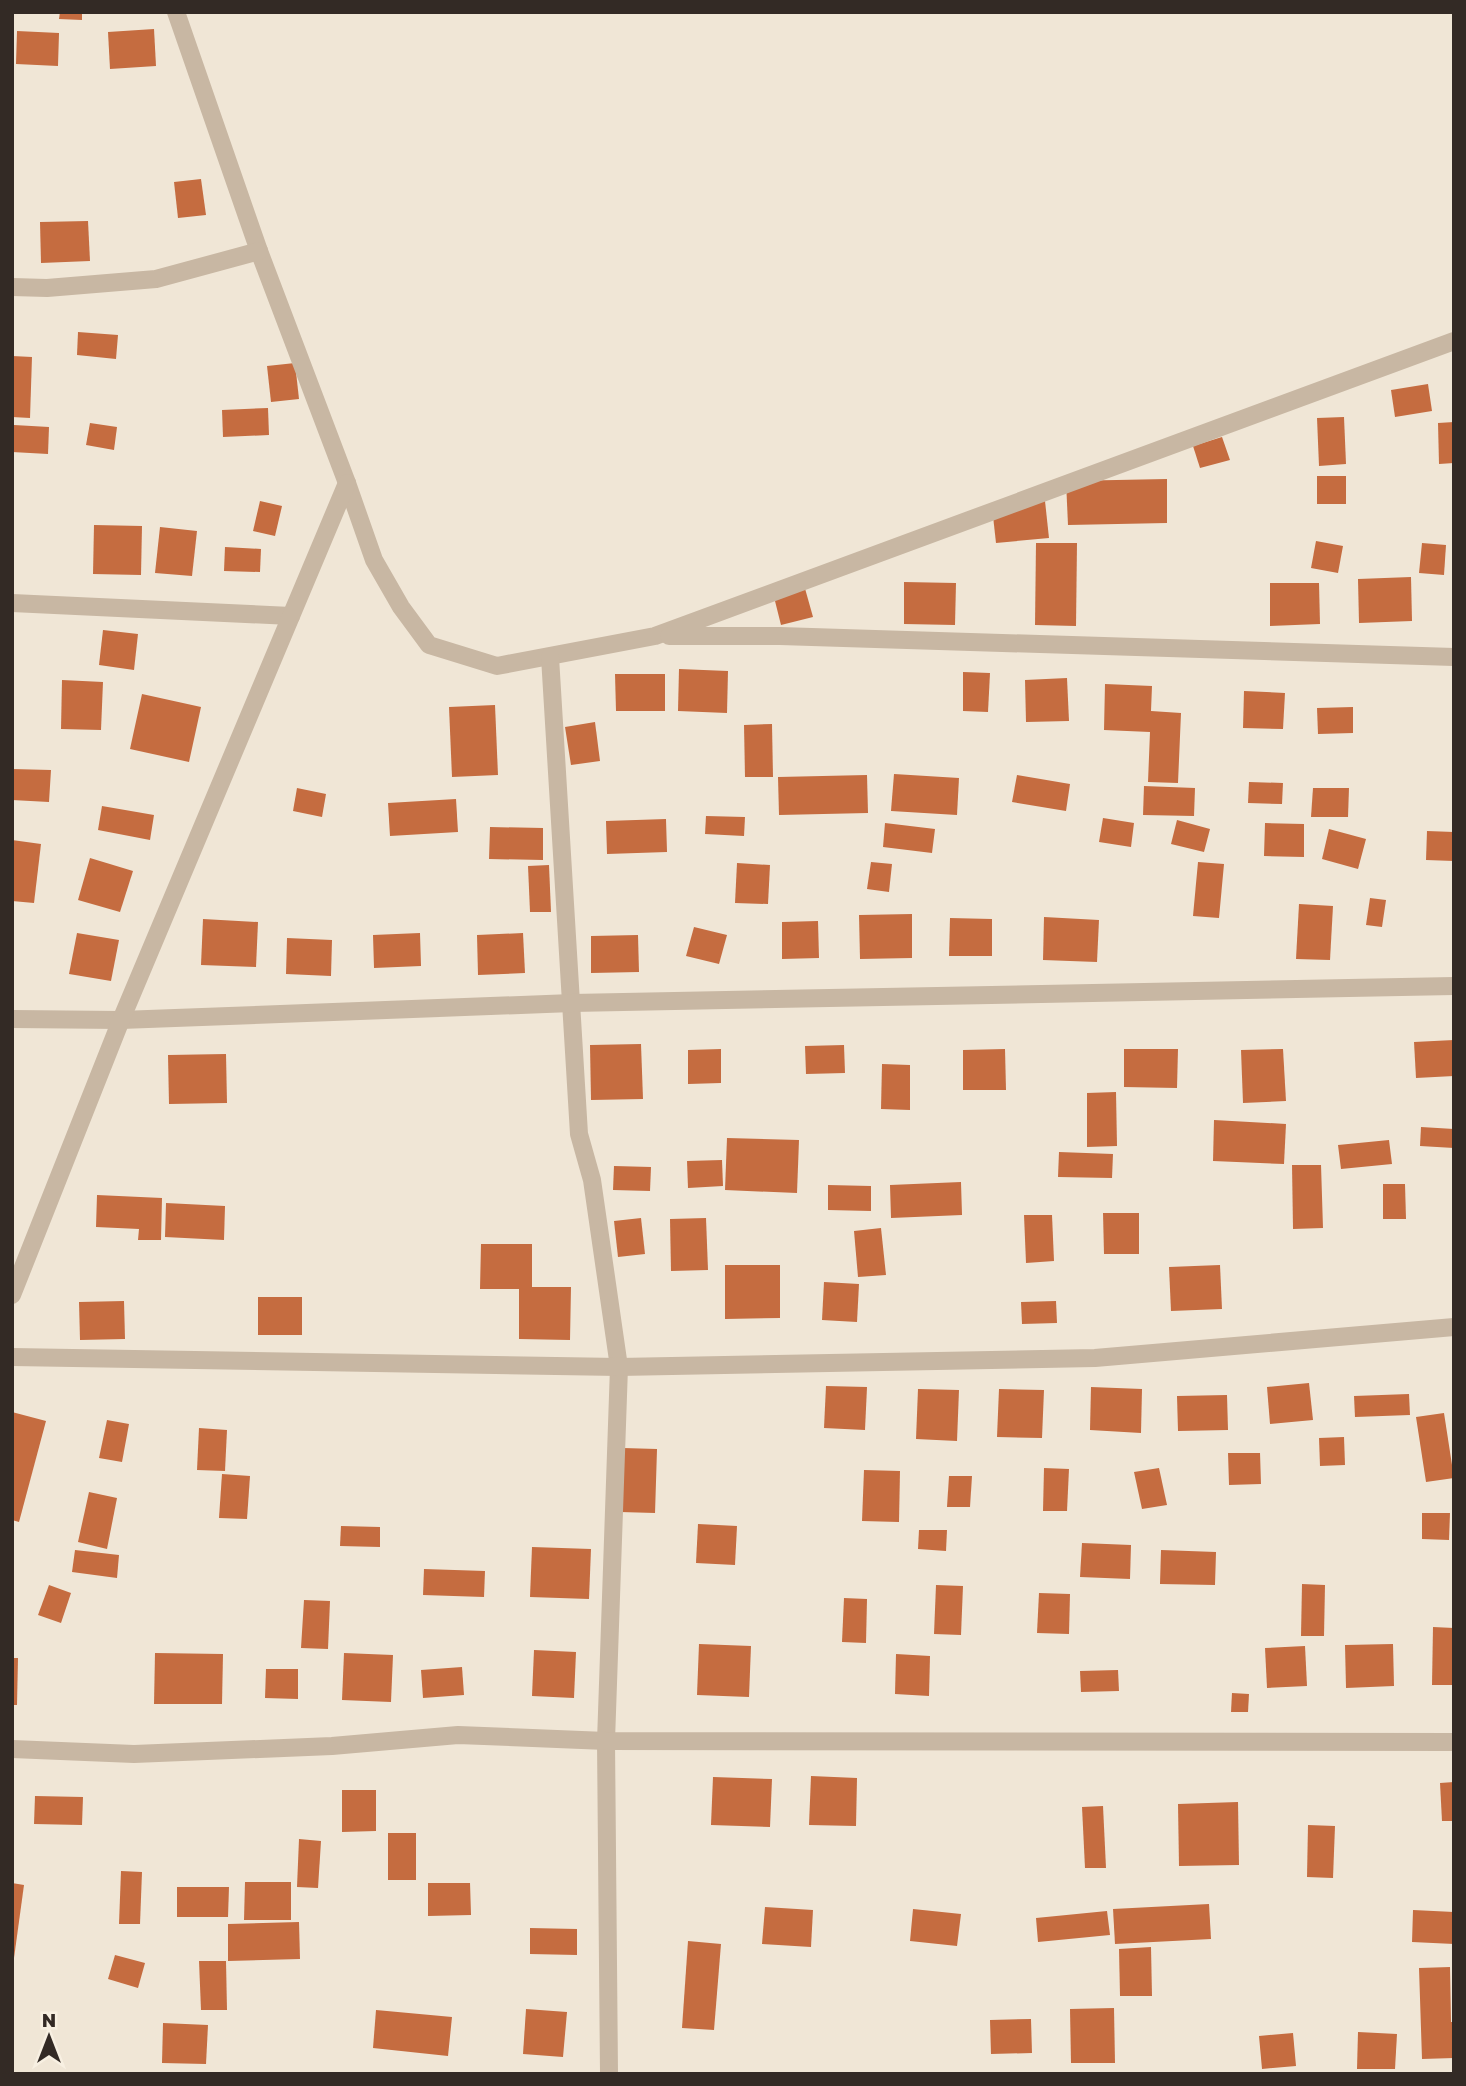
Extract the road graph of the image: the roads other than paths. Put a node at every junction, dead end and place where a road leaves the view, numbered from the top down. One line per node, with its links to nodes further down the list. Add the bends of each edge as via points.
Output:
1 (176, 12): 2 (street)
2 (259, 251): 3 (street, via 156,279); 5 (street)
3 (12, 287)
4 (1454, 341): 8 (street)
5 (347, 483): 7 (street); 9 (street, via 374,560 429,645 497,666)
6 (12, 603): 7 (street)
7 (290, 616): 14 (street)
8 (655, 636): 9 (street); 10 (street)
9 (550, 657): 12 (street)
10 (1454, 657)
11 (1454, 986): 12 (street)
12 (572, 1003): 14 (street); 18 (street, via 579,1134 592,1180)
13 (12, 1019): 14 (street)
14 (121, 1020): 15 (street)
15 (12, 1295)
16 (1454, 1326): 18 (street, via 1095,1358)
17 (12, 1357): 18 (street)
18 (619, 1367): 19 (street)
19 (606, 1741): 20 (street); 21 (street, via 458,1735 134,1754); 22 (street)
20 (1454, 1742)
21 (12, 1749)
22 (610, 2074)

